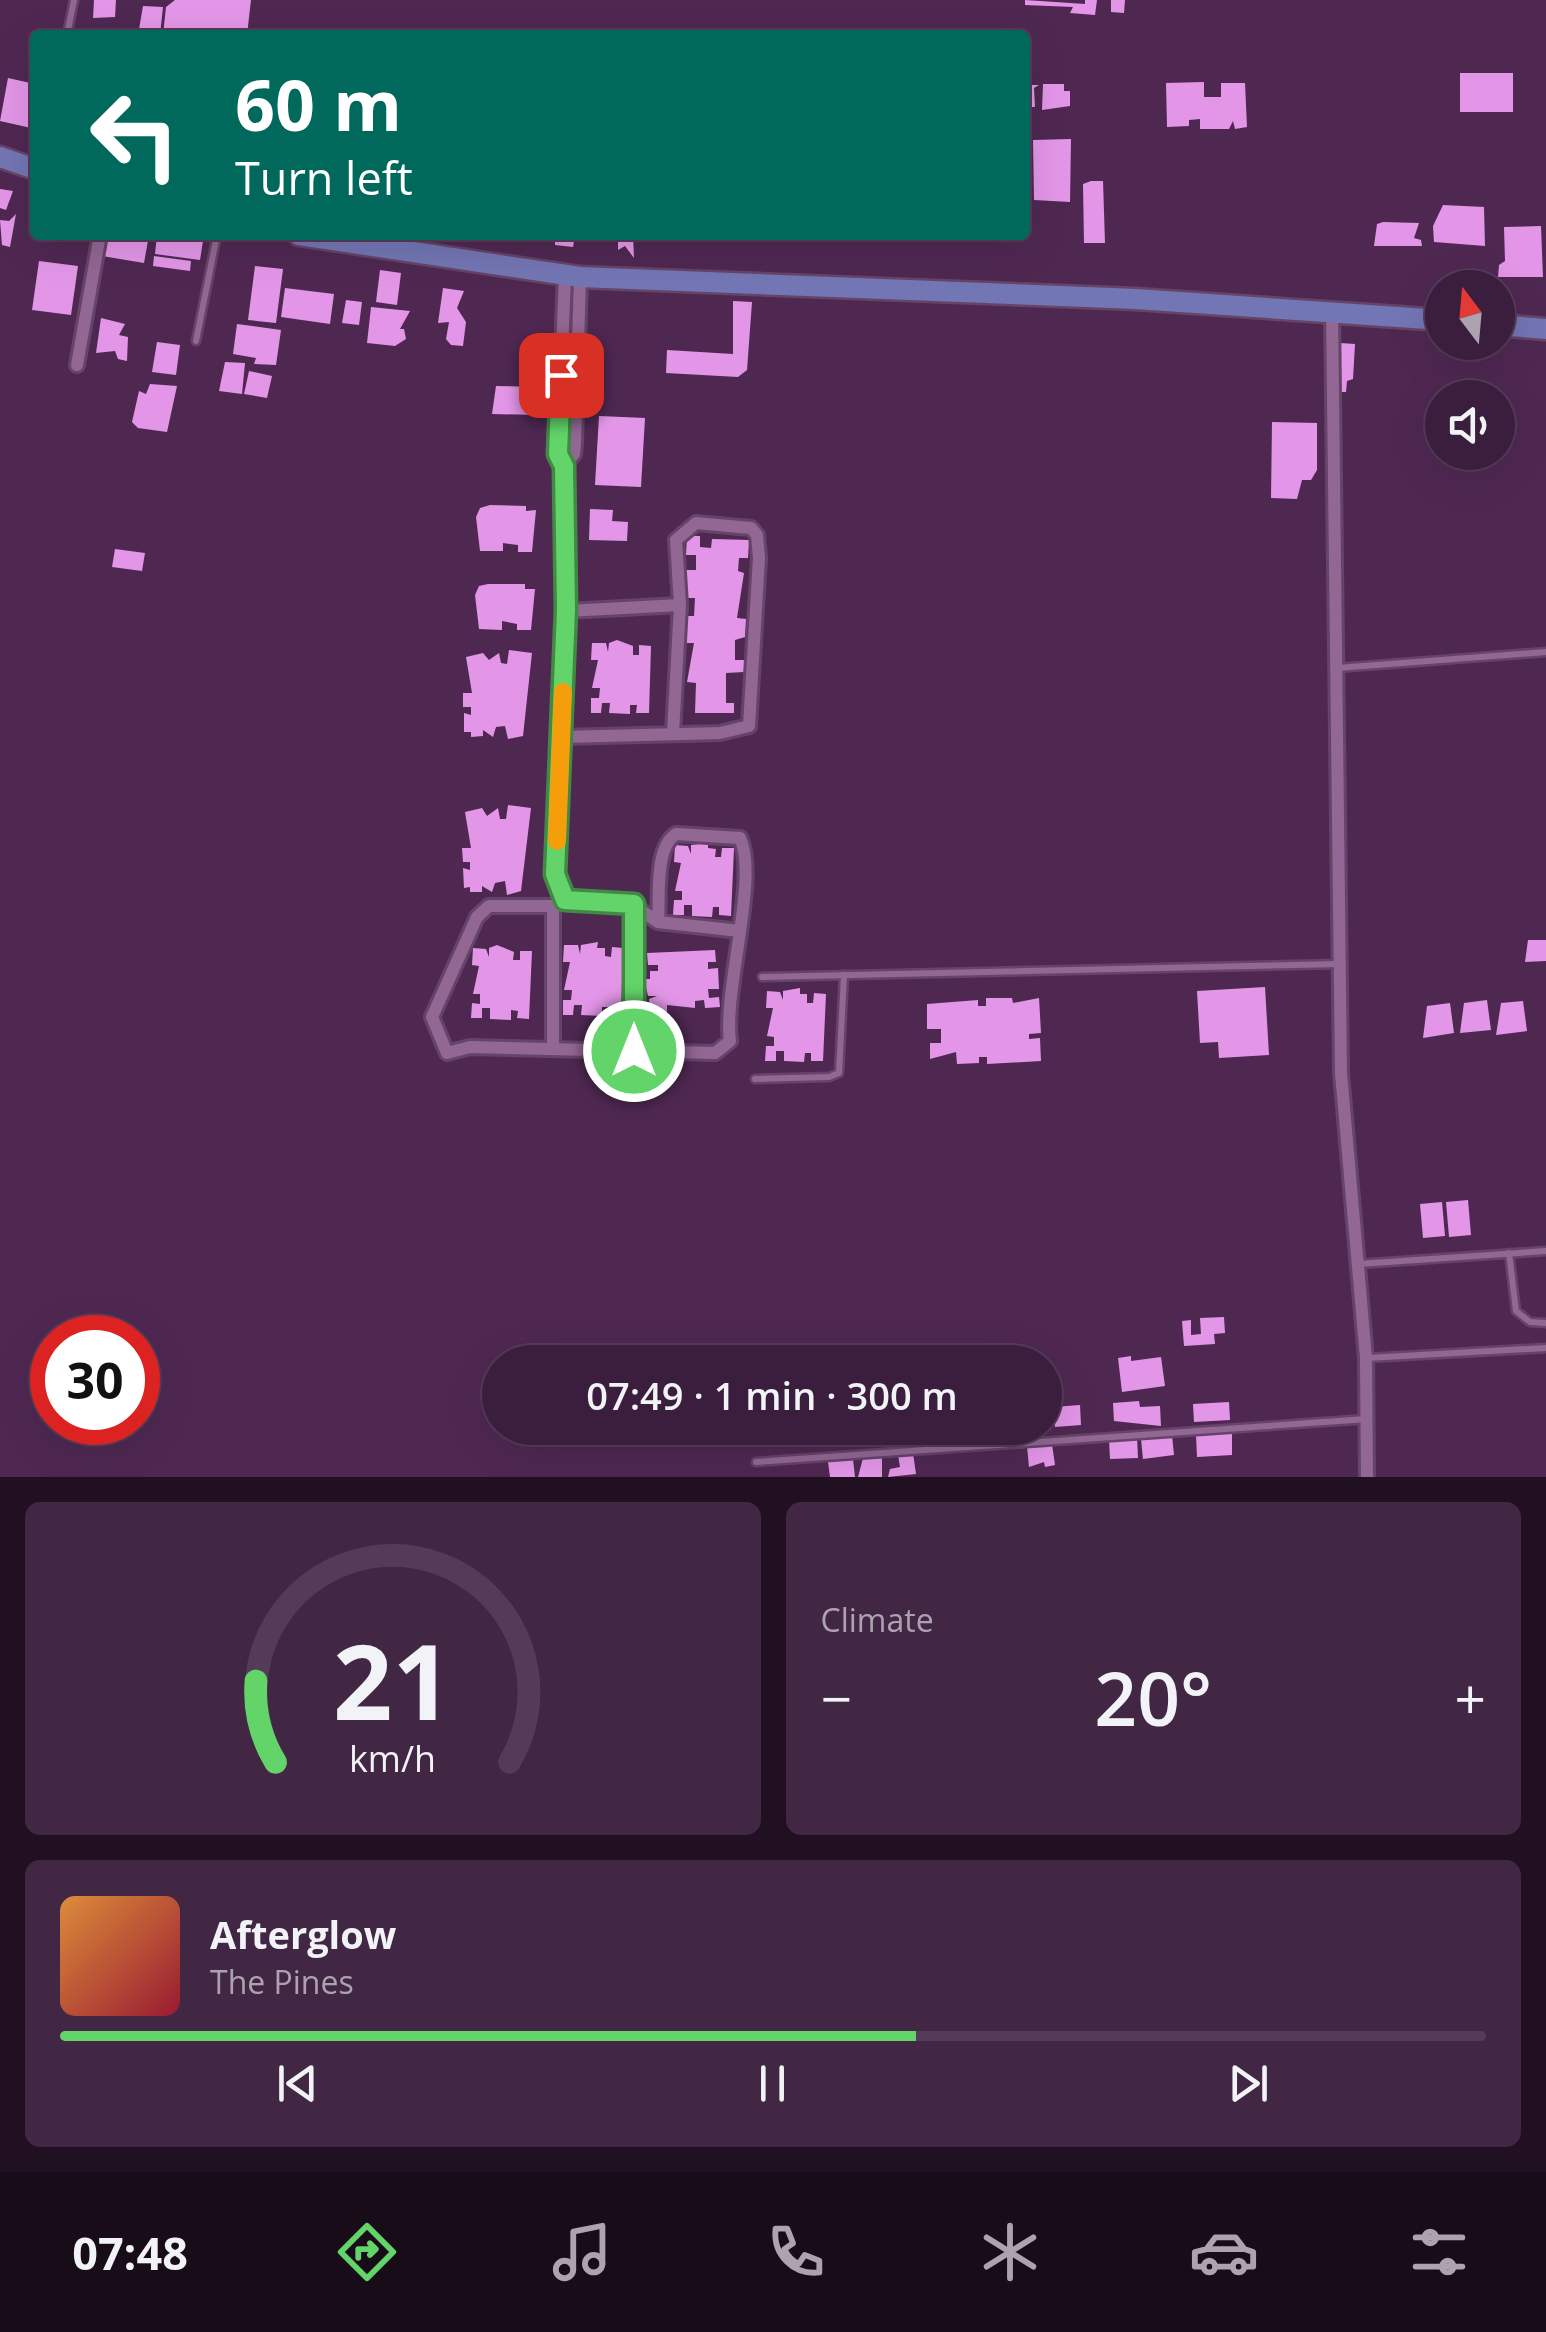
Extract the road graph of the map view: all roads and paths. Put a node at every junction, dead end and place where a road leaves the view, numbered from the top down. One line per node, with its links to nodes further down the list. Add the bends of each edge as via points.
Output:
1 (74, 0): 2 (lane)
2 (68, 30)
3 (0, 157): 4 (main road)
4 (30, 168)
5 (99, 240): 14 (street)
6 (216, 240): 13 (lane)
7 (332, 240): 8 (main road)
8 (573, 276): 9 (main road); 16 (street, via 558,454 564,466)
9 (1332, 310): 10 (main road); 18 (street)
10 (1425, 318)
11 (1515, 326): 12 (main road)
12 (1546, 329)
13 (196, 341)
14 (77, 365)
15 (680, 604): 16 (street); 19 (street); 19 (street, via 676,540 683,530 696,522 750,528 757,535 749,726)
16 (566, 610): 20 (street)
17 (1546, 652): 18 (lane)
18 (1336, 668): 25 (street)
19 (674, 734): 20 (street)
20 (562, 737): 21 (street)
21 (559, 903): 22 (street); 28 (street); 28 (street, via 489,906 482,912 432,1017 447,1053)
22 (634, 904): 23 (street); 29 (street)
23 (658, 922): 24 (street); 24 (street, via 670,838 734,836 744,845)
24 (740, 932): 29 (street, via 726,1015 730,1041 715,1053)
25 (1341, 964): 26 (lane); 33 (street, via 1341,1073)
26 (844, 975): 27 (lane); 30 (lane, via 839,1073)
27 (762, 977)
28 (553, 1048): 29 (street)
29 (634, 1051)
30 (755, 1079)
31 (1546, 1250): 32 (lane)
32 (1509, 1253): 33 (lane); 34 (lane, via 1516,1312)
33 (1357, 1264): 36 (street)
34 (1546, 1323)
35 (1546, 1348): 36 (lane)
36 (1366, 1358): 37 (street)
37 (1367, 1420): 38 (lane); 39 (street)
38 (756, 1462)
39 (1367, 1477)

